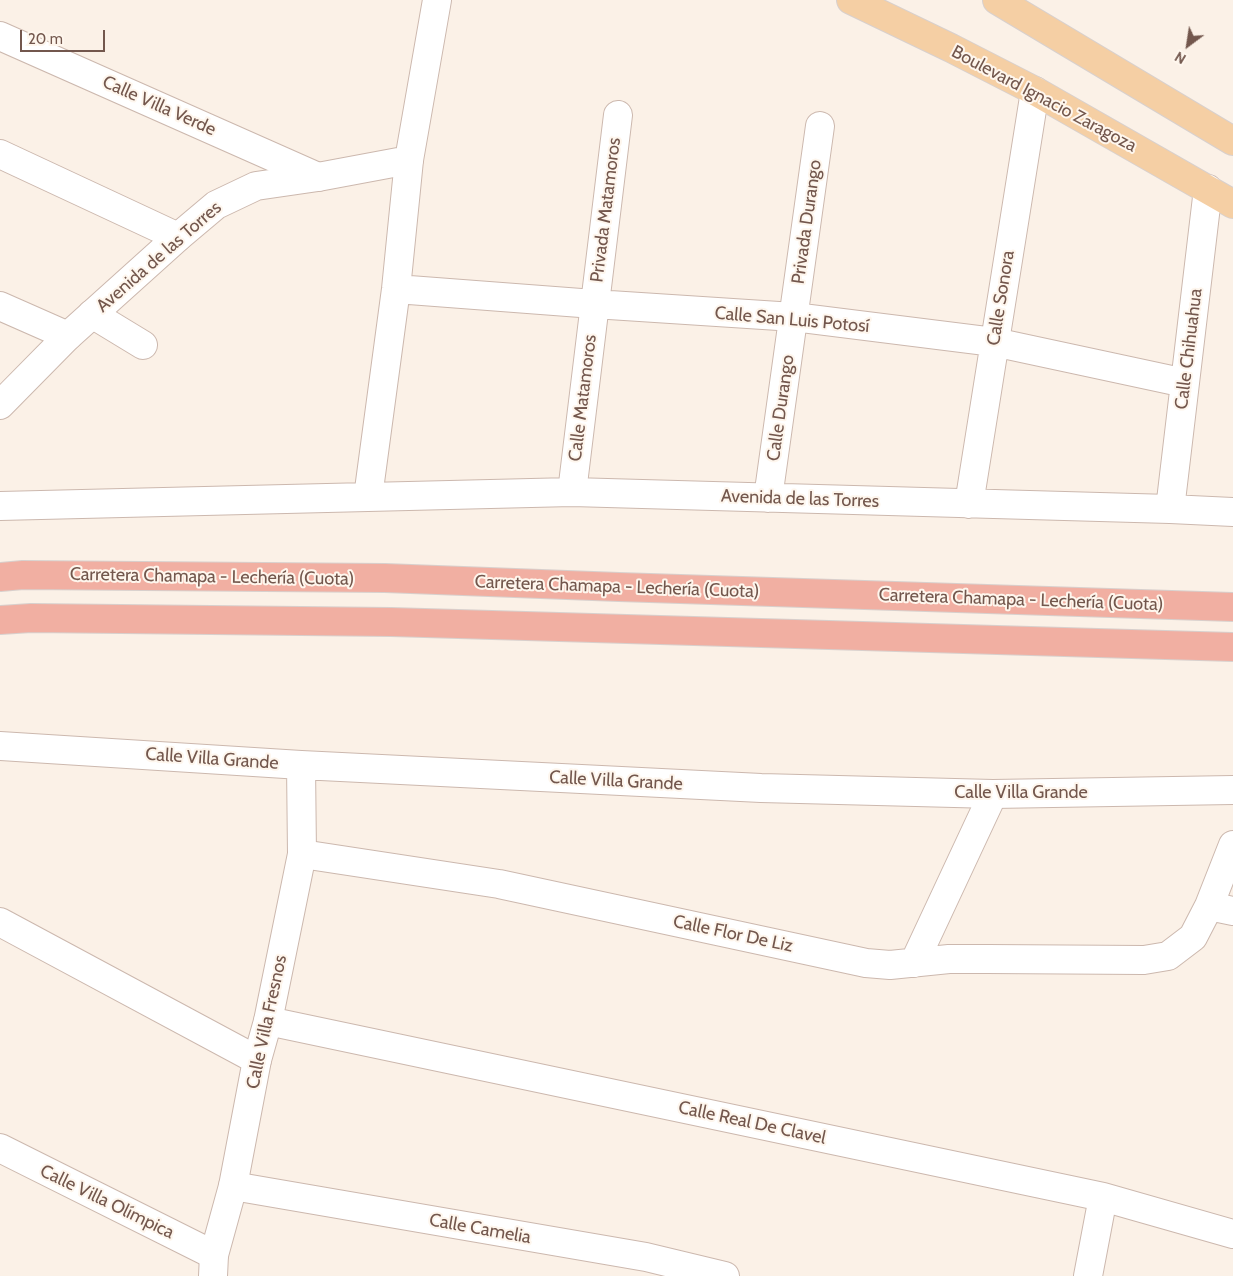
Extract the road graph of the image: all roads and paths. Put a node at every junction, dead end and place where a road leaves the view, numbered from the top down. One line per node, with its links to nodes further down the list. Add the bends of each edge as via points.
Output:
1 (437, 0): 10 (street)
2 (851, 0): 5 (main road, Boulevard Ignacio Zaragoza)
3 (997, 0): 8 (main road)
4 (0, 36): 11 (street, Calle Villa Verde)
5 (1035, 92): 12 (main road, Boulevard Ignacio Zaragoza); 21 (street, Calle Sonora)
6 (618, 115): 16 (street, Privada Matamoros)
7 (820, 126): 19 (street, Privada Durango)
8 (1233, 141)
9 (0, 154): 14 (street)
10 (409, 160): 11 (street, Avenida de las Torres); 15 (street)
11 (318, 177): 14 (street, Avenida de las Torres, via 256,186 216,204)
12 (1208, 189): 13 (main road, Boulevard Ignacio Zaragoza); 23 (street, Calle Chihuahua)
13 (1233, 204)
14 (178, 236): 18 (street, Avenida de las Torres)
15 (396, 289): 16 (street, Calle San Luis Potosí); 26 (street)
16 (594, 304): 19 (street, Calle San Luis Potosí); 25 (street, Calle Matamoros)
17 (0, 306): 20 (street)
18 (92, 314): 20 (street, Avenida de las Torres); 22 (street)
19 (794, 317): 21 (street, Calle San Luis Potosí); 27 (street, Calle Durango)
20 (68, 336): 24 (street, Avenida de las Torres)
21 (994, 342): 23 (street, Calle San Luis Potosí); 28 (street, Calle Sonora)
22 (143, 346)
23 (1185, 383): 30 (street, Calle Chihuahua)
24 (0, 405)
25 (572, 492): 26 (street, Avenida de las Torres); 27 (street, Avenida de las Torres)
26 (368, 497): 29 (street, Avenida de las Torres)
27 (768, 498): 28 (street, Avenida de las Torres)
28 (969, 504): 30 (street, Avenida de las Torres)
29 (0, 506)
30 (1170, 510): 31 (street, Avenida de las Torres)
31 (1233, 512)
32 (0, 577): 33 (highway, Carretera Chamapa - Lechería (Cuota), via 385,578)
33 (1233, 607)
34 (0, 620): 35 (highway, via 391,622)
35 (1233, 647)
36 (0, 746): 37 (street, Calle Villa Grande)
37 (301, 765): 39 (street, Calle Villa Grande, via 761,788); 41 (street, Calle Villa Fresnos)
38 (1233, 790): 39 (street, Calle Villa Grande)
39 (993, 794): 44 (street)
40 (1233, 845): 42 (street)
41 (302, 854): 44 (street, Calle Flor De Liz, via 499,884 866,963); 45 (street, Calle Villa Fresnos)
42 (1221, 909): 44 (street, Calle Flor De Liz, via 1168,956 1144,960 968,959)
43 (0, 922): 46 (street)
44 (914, 963)
45 (268, 1021): 46 (street, Calle Villa Fresnos); 49 (street, Calle Real De Clavel)
46 (257, 1060): 48 (street, Calle Villa Fresnos)
47 (0, 1148): 51 (street, Calle Villa Olímpica)
48 (233, 1186): 51 (street, Calle Villa Fresnos); 52 (street, Calle Camelia, via 646,1257)
49 (1103, 1197): 50 (street, Calle Real De Clavel); 53 (street)
50 (1233, 1234)
51 (214, 1265)
52 (725, 1276)
53 (1088, 1276)

